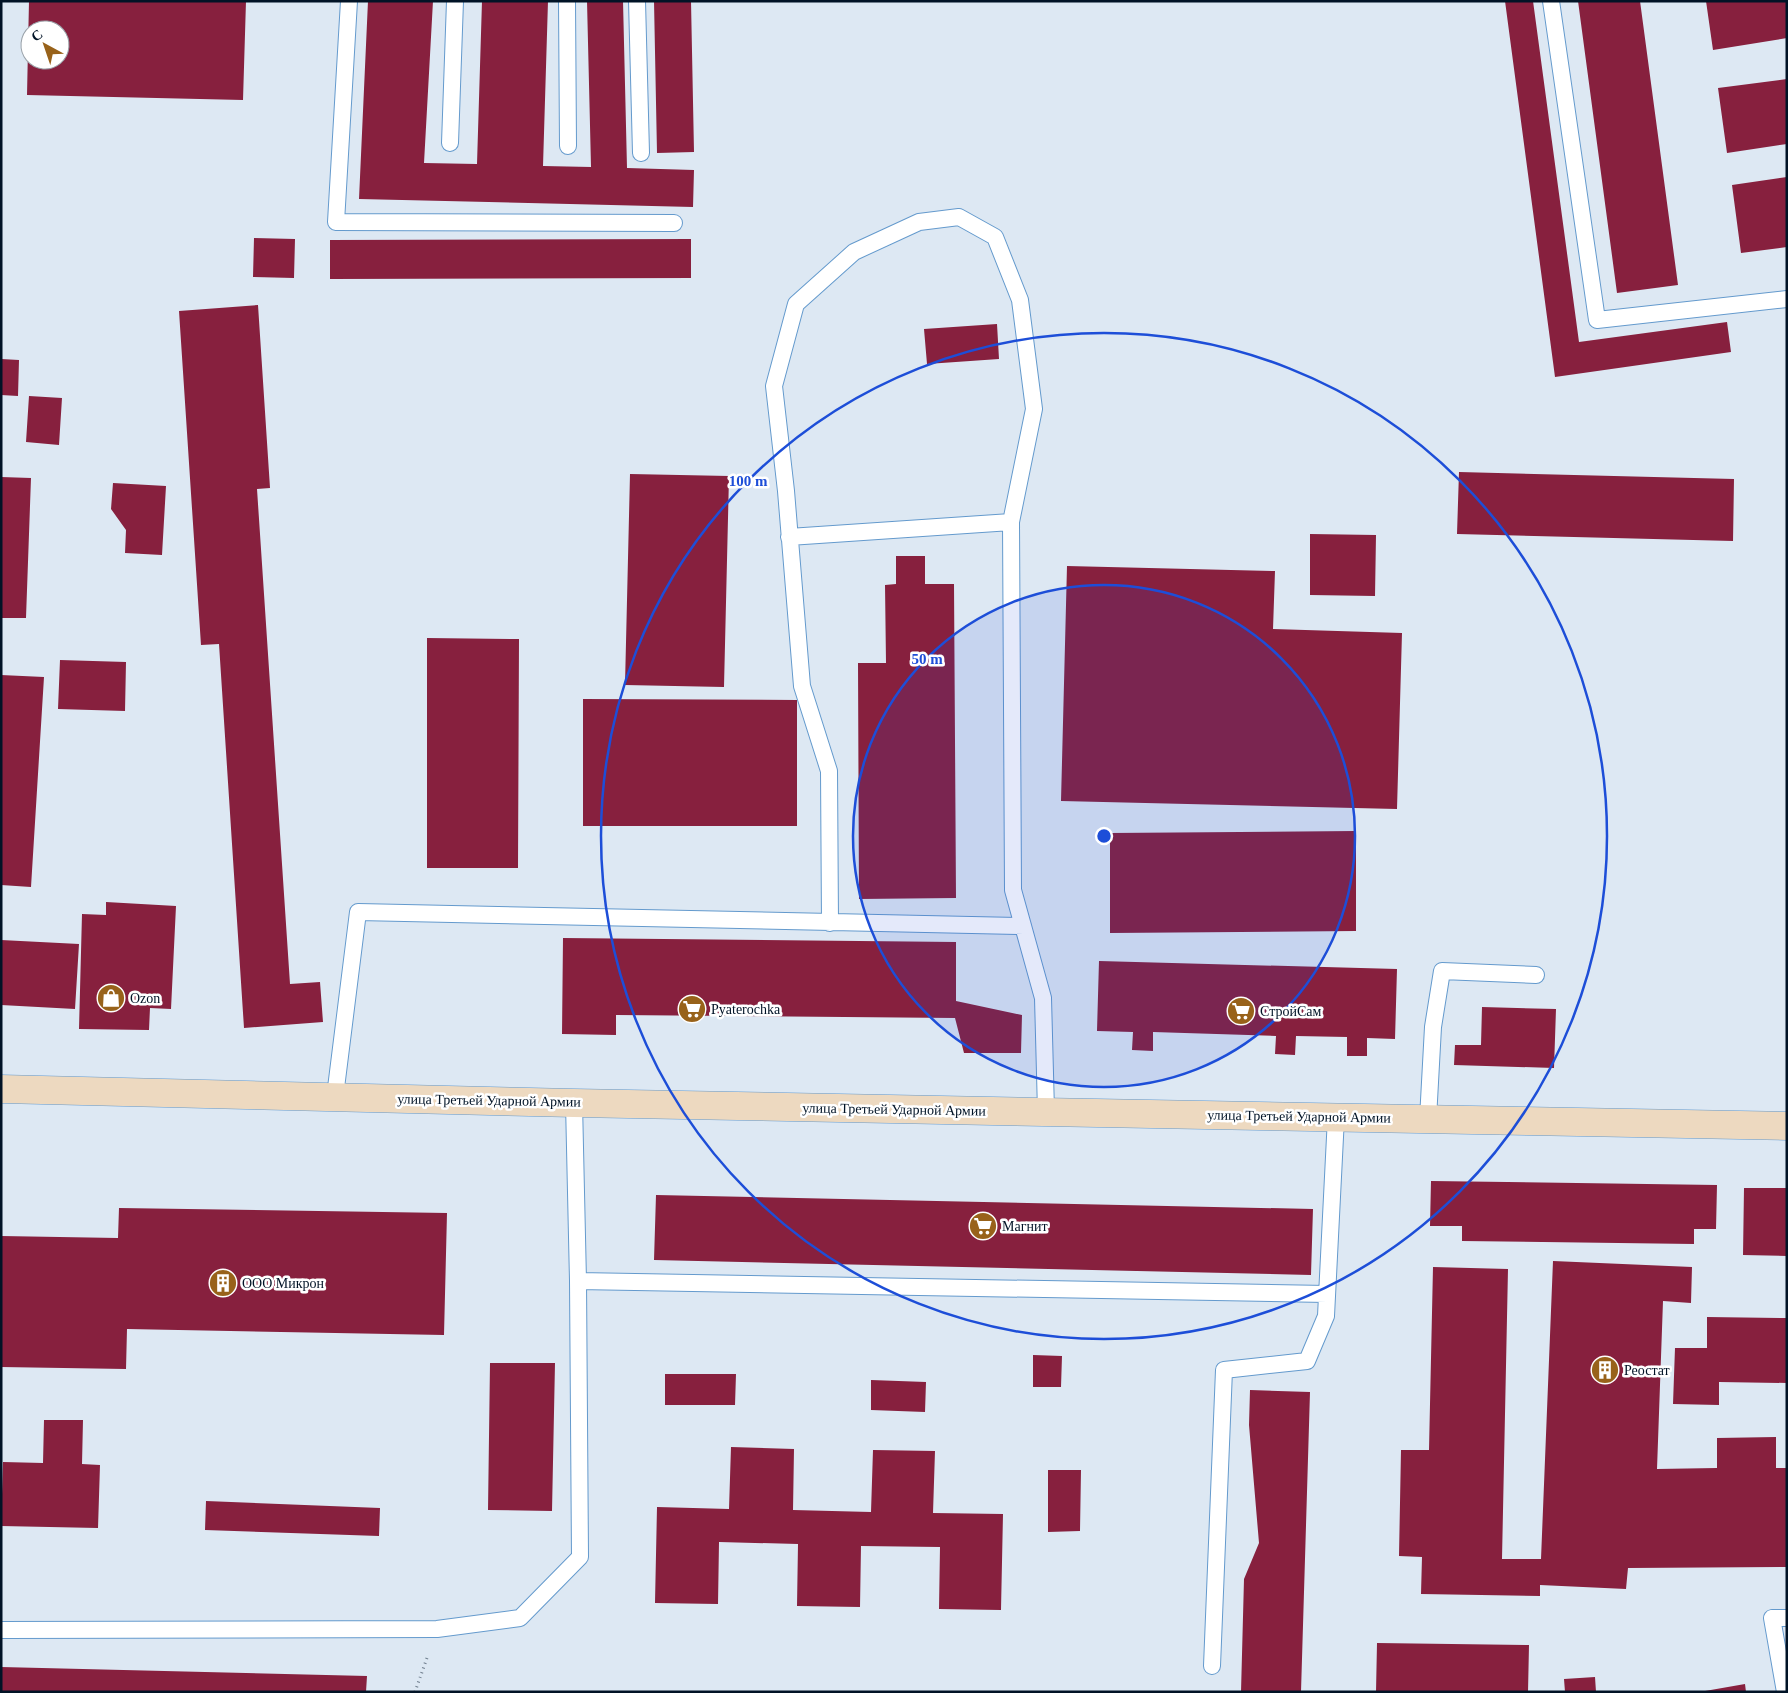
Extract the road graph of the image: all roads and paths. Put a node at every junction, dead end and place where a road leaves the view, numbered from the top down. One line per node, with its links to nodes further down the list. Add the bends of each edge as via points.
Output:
1 (349, 1): 9 (lane, via 336,222)
2 (455, 1): 6 (lane)
3 (567, 1): 7 (lane)
4 (637, 1): 8 (lane)
5 (1551, 1): 10 (lane, via 1597,320)
6 (450, 143)
7 (568, 146)
8 (641, 153)
9 (674, 223)
10 (1787, 299)
11 (1011, 522): 12 (lane); 12 (lane, via 1034,409 1020,300 995,237 959,217 919,222 854,252 796,304 774,386); 14 (lane, via 1013,890)
12 (789, 537): 13 (lane, via 802,686 829,771)
13 (830, 923): 14 (lane); 17 (lane, via 358,912)
14 (1023, 926): 19 (lane, via 1043,998)
15 (1536, 975): 21 (lane, via 1442,971 1433,1026)
16 (1, 1089): 17 (main road, улица Третьей Ударной Армии)
17 (335, 1096): 18 (main road, улица Третьей Ударной Армии)
18 (574, 1102): 19 (main road, улица Третьей Ударной Армии); 23 (lane)
19 (1046, 1111): 20 (main road, улица Третьей Ударной Армии)
20 (1336, 1117): 21 (main road, улица Третьей Ударной Армии); 24 (lane)
21 (1428, 1119): 22 (main road, улица Третьей Ударной Армии)
22 (1787, 1126)
23 (578, 1281): 24 (lane); 26 (lane, via 580,1557 520,1618)
24 (1327, 1294): 28 (lane, via 1326,1316 1307,1361 1224,1370)
25 (1787, 1618): 30 (lane, via 1772,1618)
26 (437, 1629): 27 (lane); 29 (path)
27 (1, 1630)
28 (1212, 1666)
29 (415, 1692)
30 (1785, 1692)

